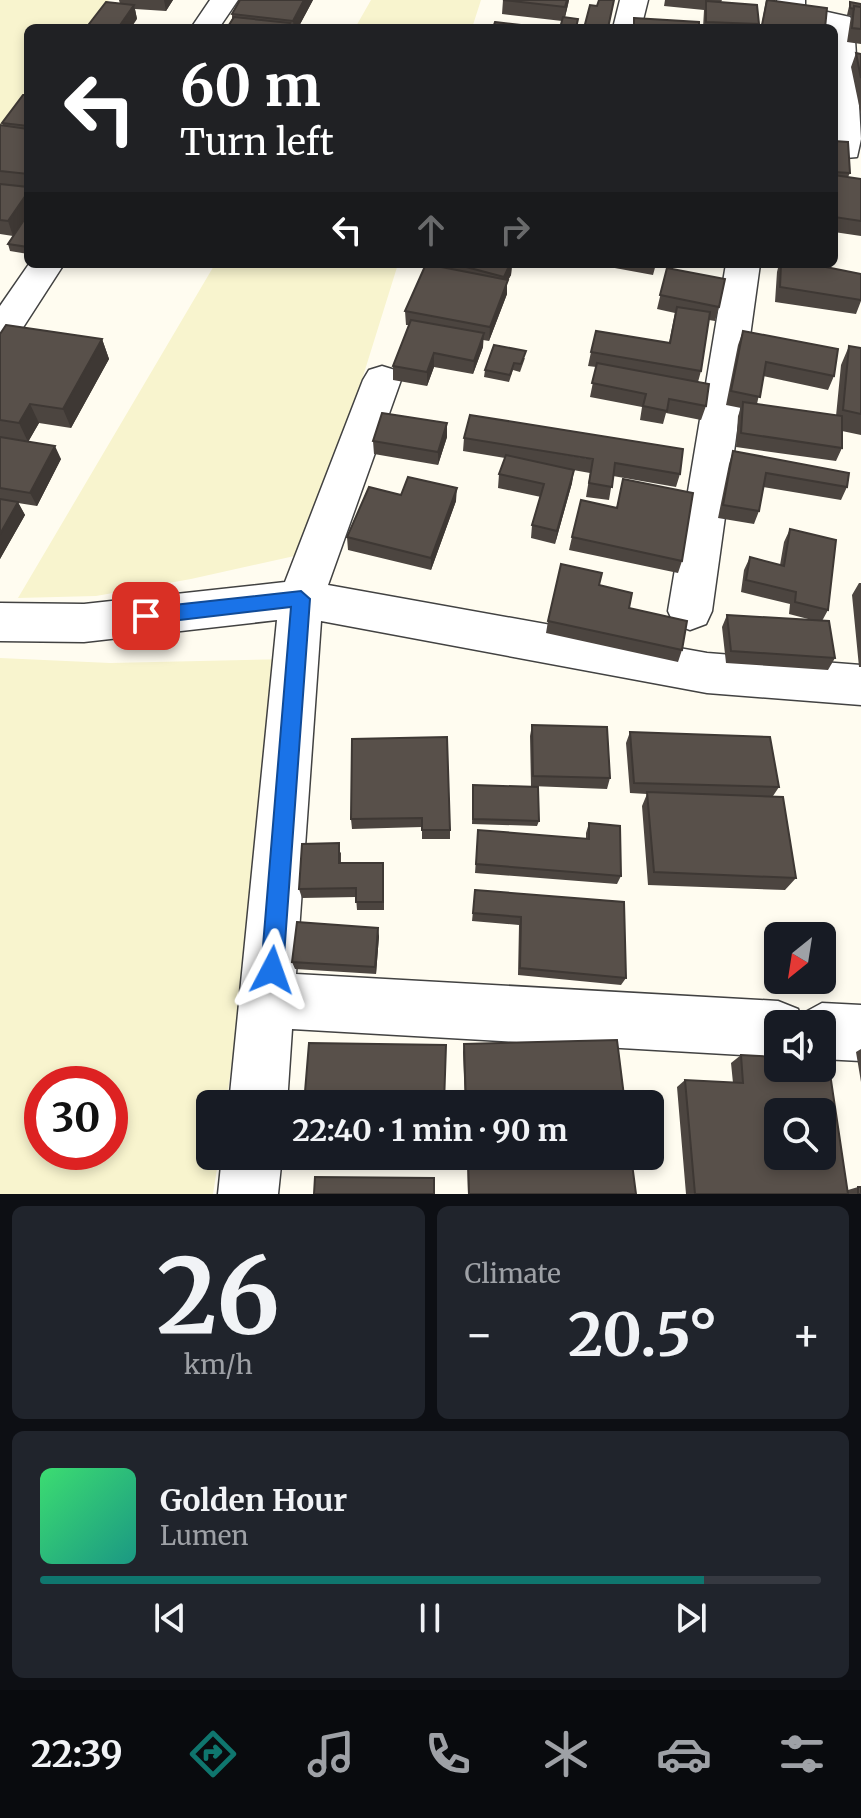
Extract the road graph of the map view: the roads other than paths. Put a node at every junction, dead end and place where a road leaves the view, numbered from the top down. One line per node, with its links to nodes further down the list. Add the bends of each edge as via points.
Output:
1 (224, 0): 4 (street)
2 (634, 0): 5 (street)
3 (791, 0): 6 (street, via 791,12 840,23 846,150)
4 (208, 24)
5 (628, 24)
6 (838, 150)
7 (44, 268): 9 (street)
8 (742, 268): 12 (street)
9 (0, 334)
10 (382, 380): 11 (street)
11 (301, 599): 13 (street, via 84,623); 14 (street, via 707,673); 15 (street)
12 (690, 611)
13 (0, 622)
14 (861, 685)
15 (269, 1000): 16 (street); 19 (street)
16 (764, 1028)
17 (836, 1032): 18 (street)
18 (861, 1033)
19 (259, 1090)
20 (251, 1170): 21 (street)
21 (248, 1194)

